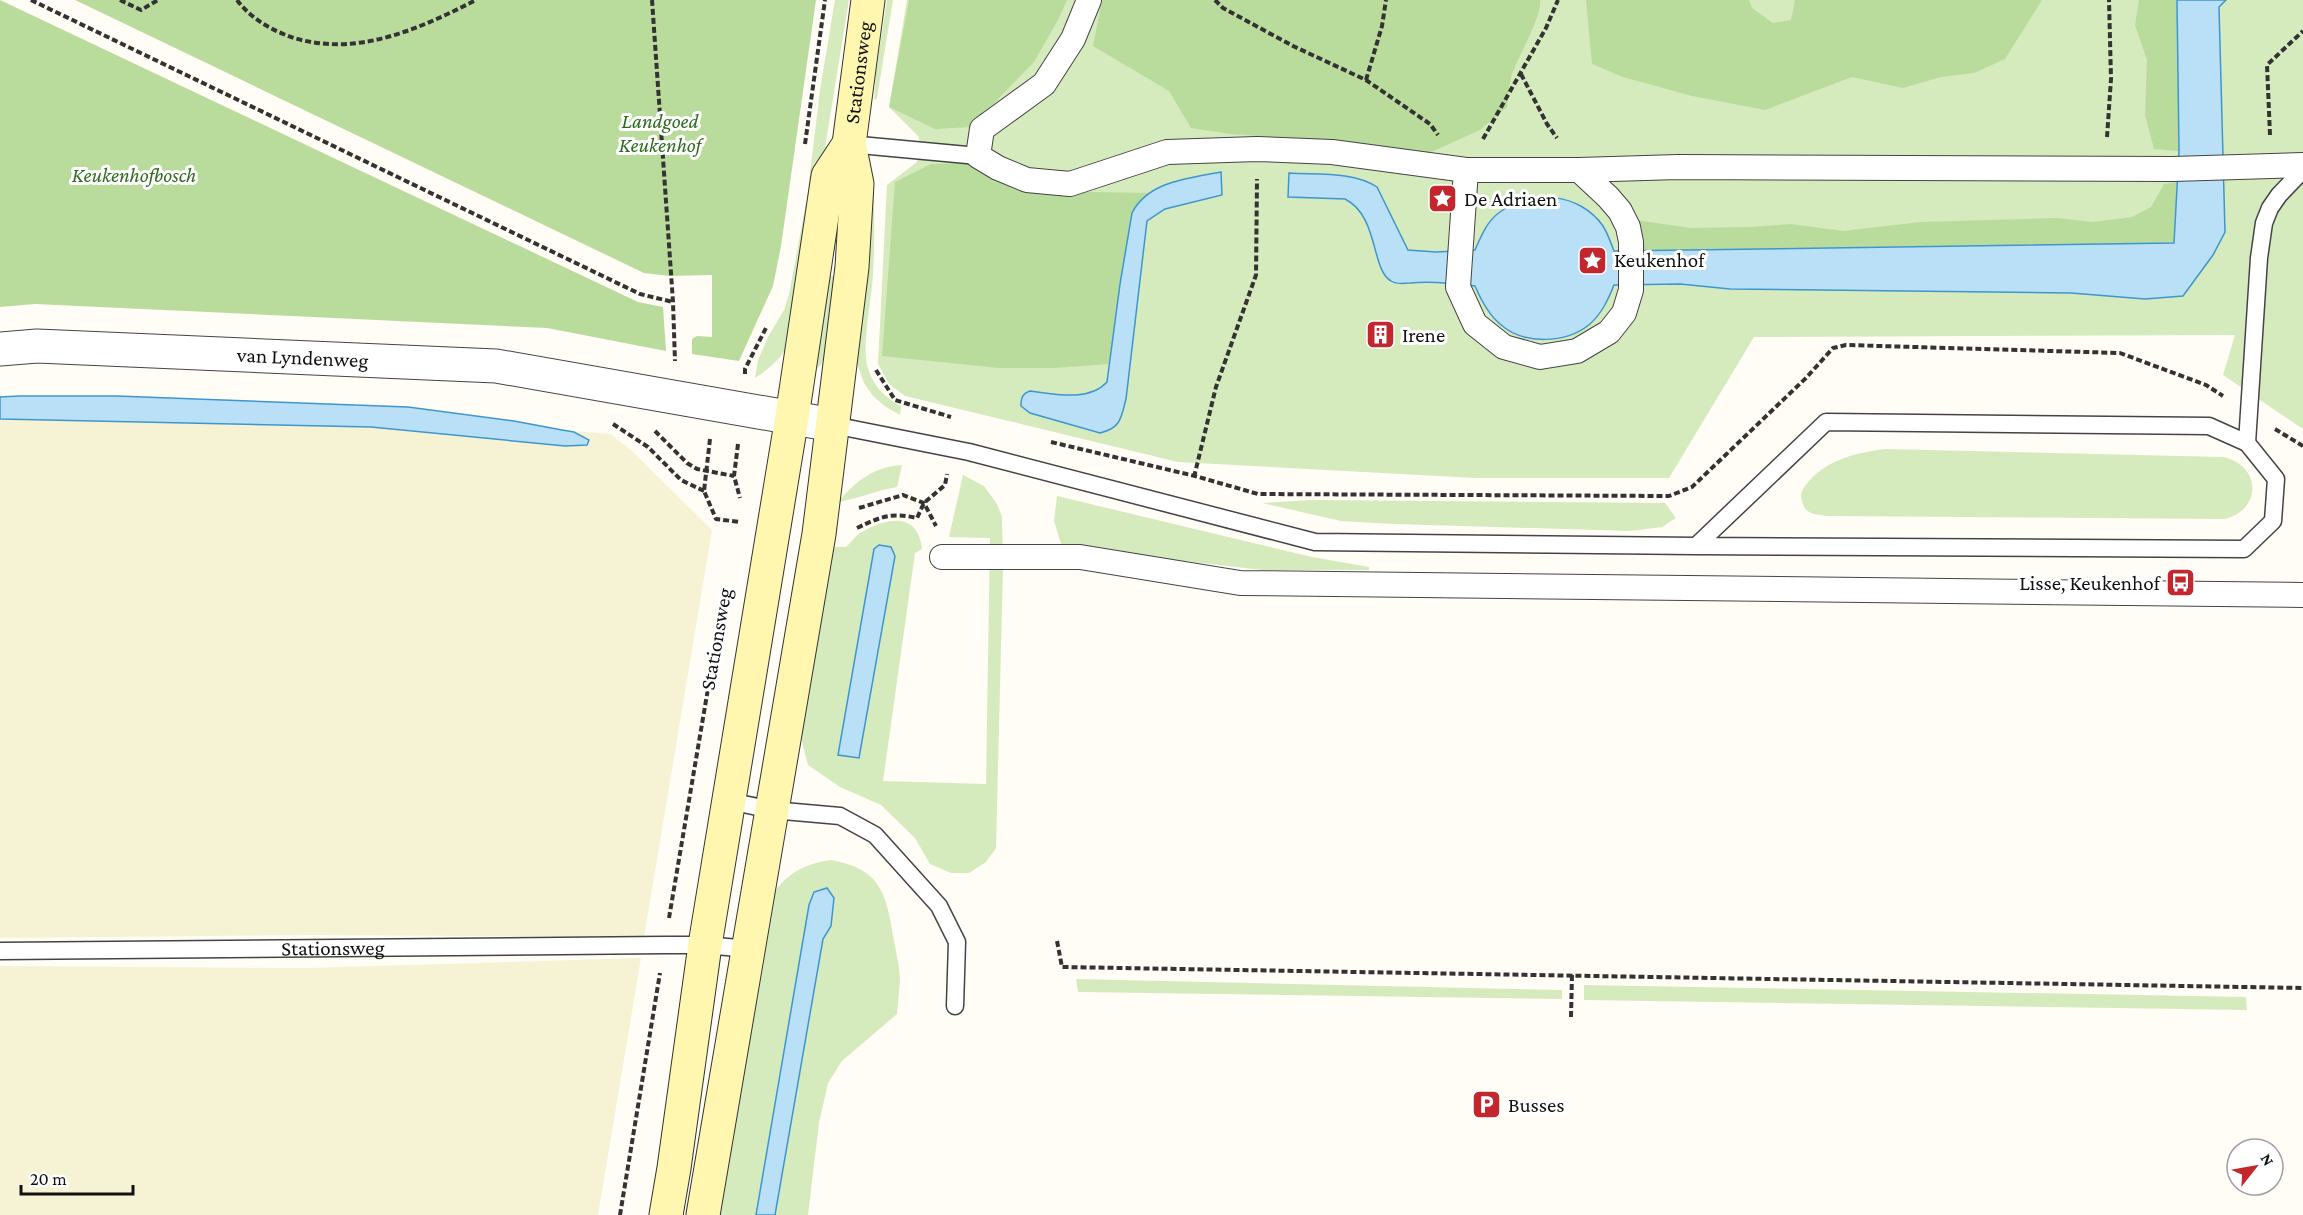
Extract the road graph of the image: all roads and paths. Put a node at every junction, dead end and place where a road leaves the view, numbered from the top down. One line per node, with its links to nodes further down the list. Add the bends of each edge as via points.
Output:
1 (31, 0): 27 (path, via 640,294)
2 (120, 0): 3 (path, via 141,10)
3 (158, 0)
4 (237, 0): 5 (path, via 260,22 281,34 311,43 351,45 388,38)
5 (476, 0)
6 (652, 0): 27 (path)
7 (868, 0): 18 (main road, Stationsweg)
8 (1089, 0): 20 (street, via 1073,39 1044,84 982,129)
9 (1215, 0): 14 (path)
10 (1222, 0): 14 (path)
11 (1386, 0): 17 (path)
12 (1558, 0): 16 (path)
13 (2109, 0): 25 (path, via 2111,79)
14 (1223, 8): 17 (path)
15 (2303, 31): 22 (path, via 2267,65)
16 (1521, 74): 23 (path); 24 (path, via 1547,124)
17 (1366, 80): 23 (path, via 1430,124)
18 (849, 144): 20 (lane); 32 (main road, Stationsweg, via 828,176); 34 (main road, Stationsweg, via 857,184 852,267)
19 (1257, 148): 20 (street, via 1167,152 1070,184 1027,180); 23 (street, via 1332,152); 39 (path, via 1256,275 1216,387)
20 (978, 156)
21 (2303, 165): 22 (street)
22 (2271, 166): 25 (street)
23 (1466, 170): 24 (street); 24 (street, via 1458,287 1475,324 1504,347 1540,357 1577,351 1609,332 1624,313 1631,290 1628,227 1620,211)
24 (1579, 170): 25 (street, via 1677,166)
25 (2105, 170)
26 (2303, 170): 31 (lane, via 2274,202 2264,223)
27 (673, 302): 29 (path)
28 (0, 349): 32 (street, van Lyndenweg, via 37,346 496,366)
29 (675, 358)
30 (872, 362): 38 (path, via 895,400 960,420)
31 (2249, 413): 36 (lane); 37 (path); 39 (path, via 2206,385 2120,353 1845,345 1833,348 1692,487 1669,496 1258,494)
32 (792, 417): 34 (street); 44 (main road, Stationsweg)
33 (647, 423): 40 (path, via 697,469 734,476)
34 (833, 424): 38 (lane); 46 (main road, Stationsweg)
35 (1050, 441): 39 (path)
36 (2247, 443): 47 (lane, via 2209,426 1826,422); 47 (lane, via 2276,479 2273,521 2244,549)
37 (2303, 446)
38 (953, 449): 41 (lane); 46 (path, via 945,485 924,503 916,518 900,514 881,517 838,535)
39 (1195, 476): 41 (path)
40 (739, 504)
41 (1187, 509): 47 (lane, via 1315,542)
42 (737, 513): 43 (path)
43 (736, 521): 44 (path); 45 (path)
44 (774, 527): 51 (main road, Stationsweg)
45 (734, 533)
46 (819, 534): 52 (main road, Stationsweg)
47 (1696, 546)
48 (942, 557): 49 (street, via 1080,557 1240,583)
49 (2303, 595)
50 (712, 662): 54 (path, Stationsweg)
51 (729, 801): 52 (lane); 55 (main road, Stationsweg)
52 (772, 810): 56 (main road, Stationsweg); 60 (lane, via 840,816 875,835 906,867 939,906 957,942)
53 (1057, 941): 58 (path, via 1062,967)
54 (665, 945): 55 (lane, Stationsweg); 57 (lane, Stationsweg); 62 (path, Stationsweg)
55 (705, 945): 56 (lane, Stationsweg); 63 (main road, Stationsweg)
56 (749, 949): 64 (main road, Stationsweg)
57 (0, 951)
58 (1572, 975): 59 (path); 61 (path)
59 (2303, 988)
60 (955, 1006)
61 (1572, 1017)
62 (620, 1215)
63 (666, 1215)
64 (703, 1215)

